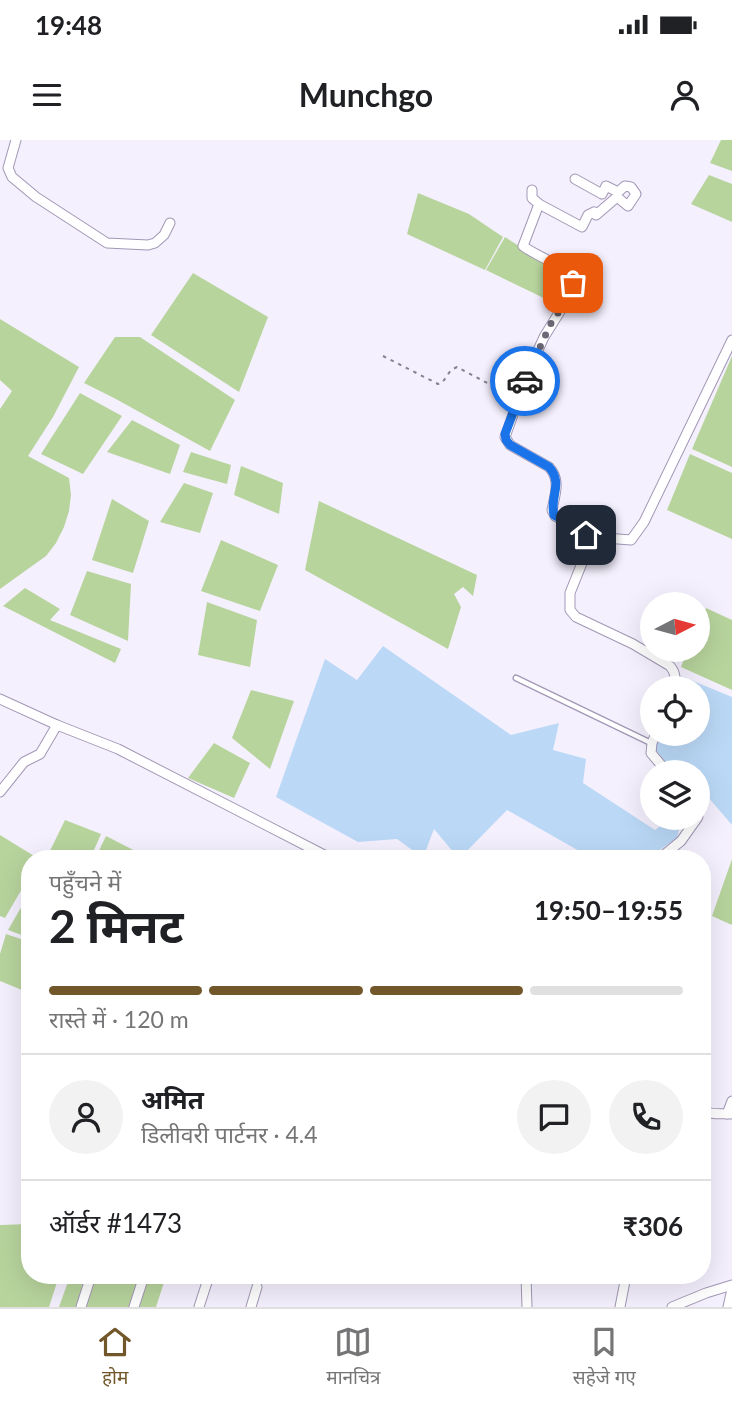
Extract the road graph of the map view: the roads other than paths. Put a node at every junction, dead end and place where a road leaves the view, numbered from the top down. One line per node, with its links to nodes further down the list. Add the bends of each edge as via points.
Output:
1 (16, 140): 5 (street, via 8,168 12,177 107,243 148,245 160,240)
2 (575, 179): 4 (street, via 602,194 606,186 618,192 625,186 636,194 628,206 617,197 596,215 588,215 582,227)
3 (531, 190): 4 (street)
4 (539, 204): 7 (street, via 523,246 562,269 573,287 544,337 505,434 510,445 554,473 554,515)
5 (170, 223)
6 (732, 340): 7 (street, via 635,537 628,541)
7 (588, 538): 8 (street, via 570,593 570,610 665,662)
8 (675, 676)
9 (516, 678): 12 (lane)
10 (0, 699): 11 (street)
11 (57, 725): 13 (street, via 40,754 25,761); 15 (street, via 118,749)
12 (640, 737)
13 (0, 792)
14 (689, 830): 16 (street)
15 (314, 850)
16 (670, 850)
17 (732, 1101): 19 (street)
18 (711, 1114): 19 (street)
19 (730, 1114)
20 (89, 1284): 27 (street)
21 (141, 1284): 28 (street)
22 (206, 1284): 29 (street)
23 (526, 1284): 31 (street)
24 (624, 1284): 32 (street)
25 (257, 1287): 30 (street)
26 (732, 1287): 33 (street); 34 (street)
27 (82, 1307)
28 (134, 1307)
29 (199, 1307)
30 (251, 1307)
31 (527, 1307)
32 (620, 1307)
33 (672, 1307)
34 (728, 1307)

